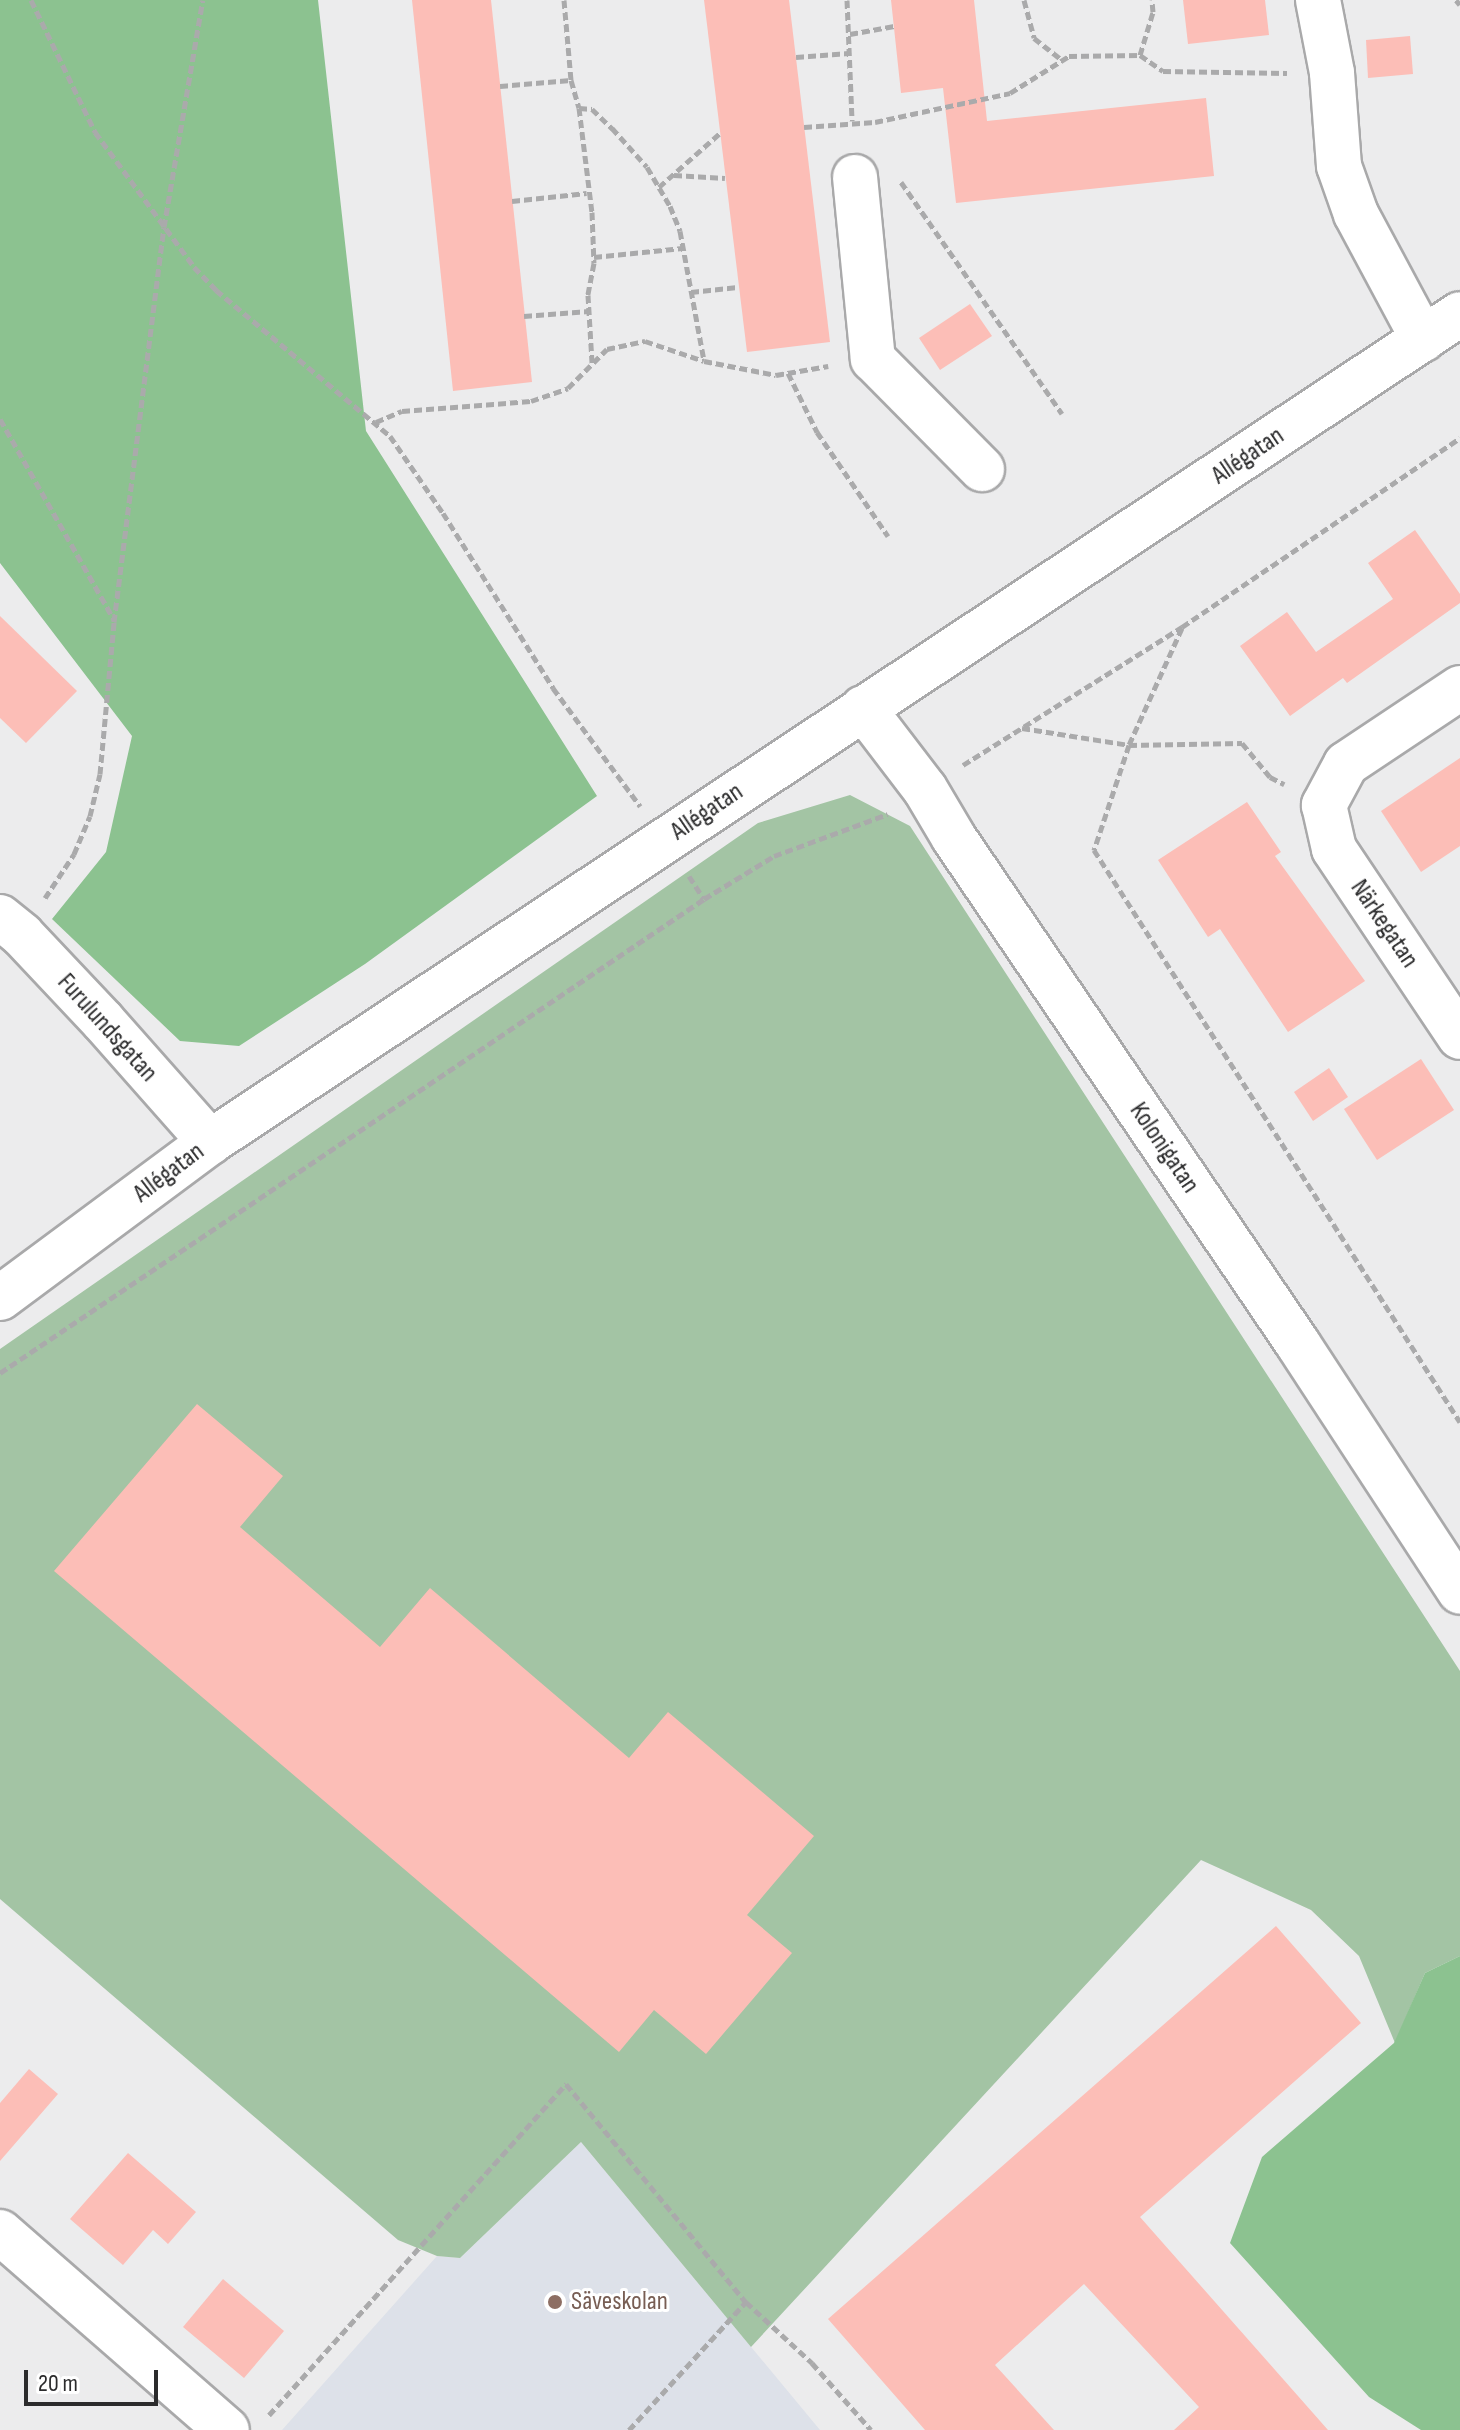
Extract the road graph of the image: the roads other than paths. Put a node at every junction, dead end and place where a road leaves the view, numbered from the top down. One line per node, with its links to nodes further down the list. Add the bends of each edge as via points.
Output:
1 (1318, 0): 4 (street, via 1332,73 1339,166 1356,214)
2 (868, 166): 5 (street, via 873,359)
3 (1460, 314): 4 (street, Allégatan)
4 (1423, 339): 7 (street, Allégatan)
5 (982, 469)
6 (1460, 688): 9 (street, Närkegatan, via 1346,764 1324,805 1334,849)
7 (863, 708): 10 (street, Allégatan); 12 (street, Kolonigatan, via 925,789)
8 (11, 926): 10 (street, Furulundsgatan)
9 (1460, 1037)
10 (210, 1142): 11 (street, Allégatan)
11 (0, 1298)
12 (1460, 1592)
13 (0, 2232): 14 (street)
14 (246, 2424)

